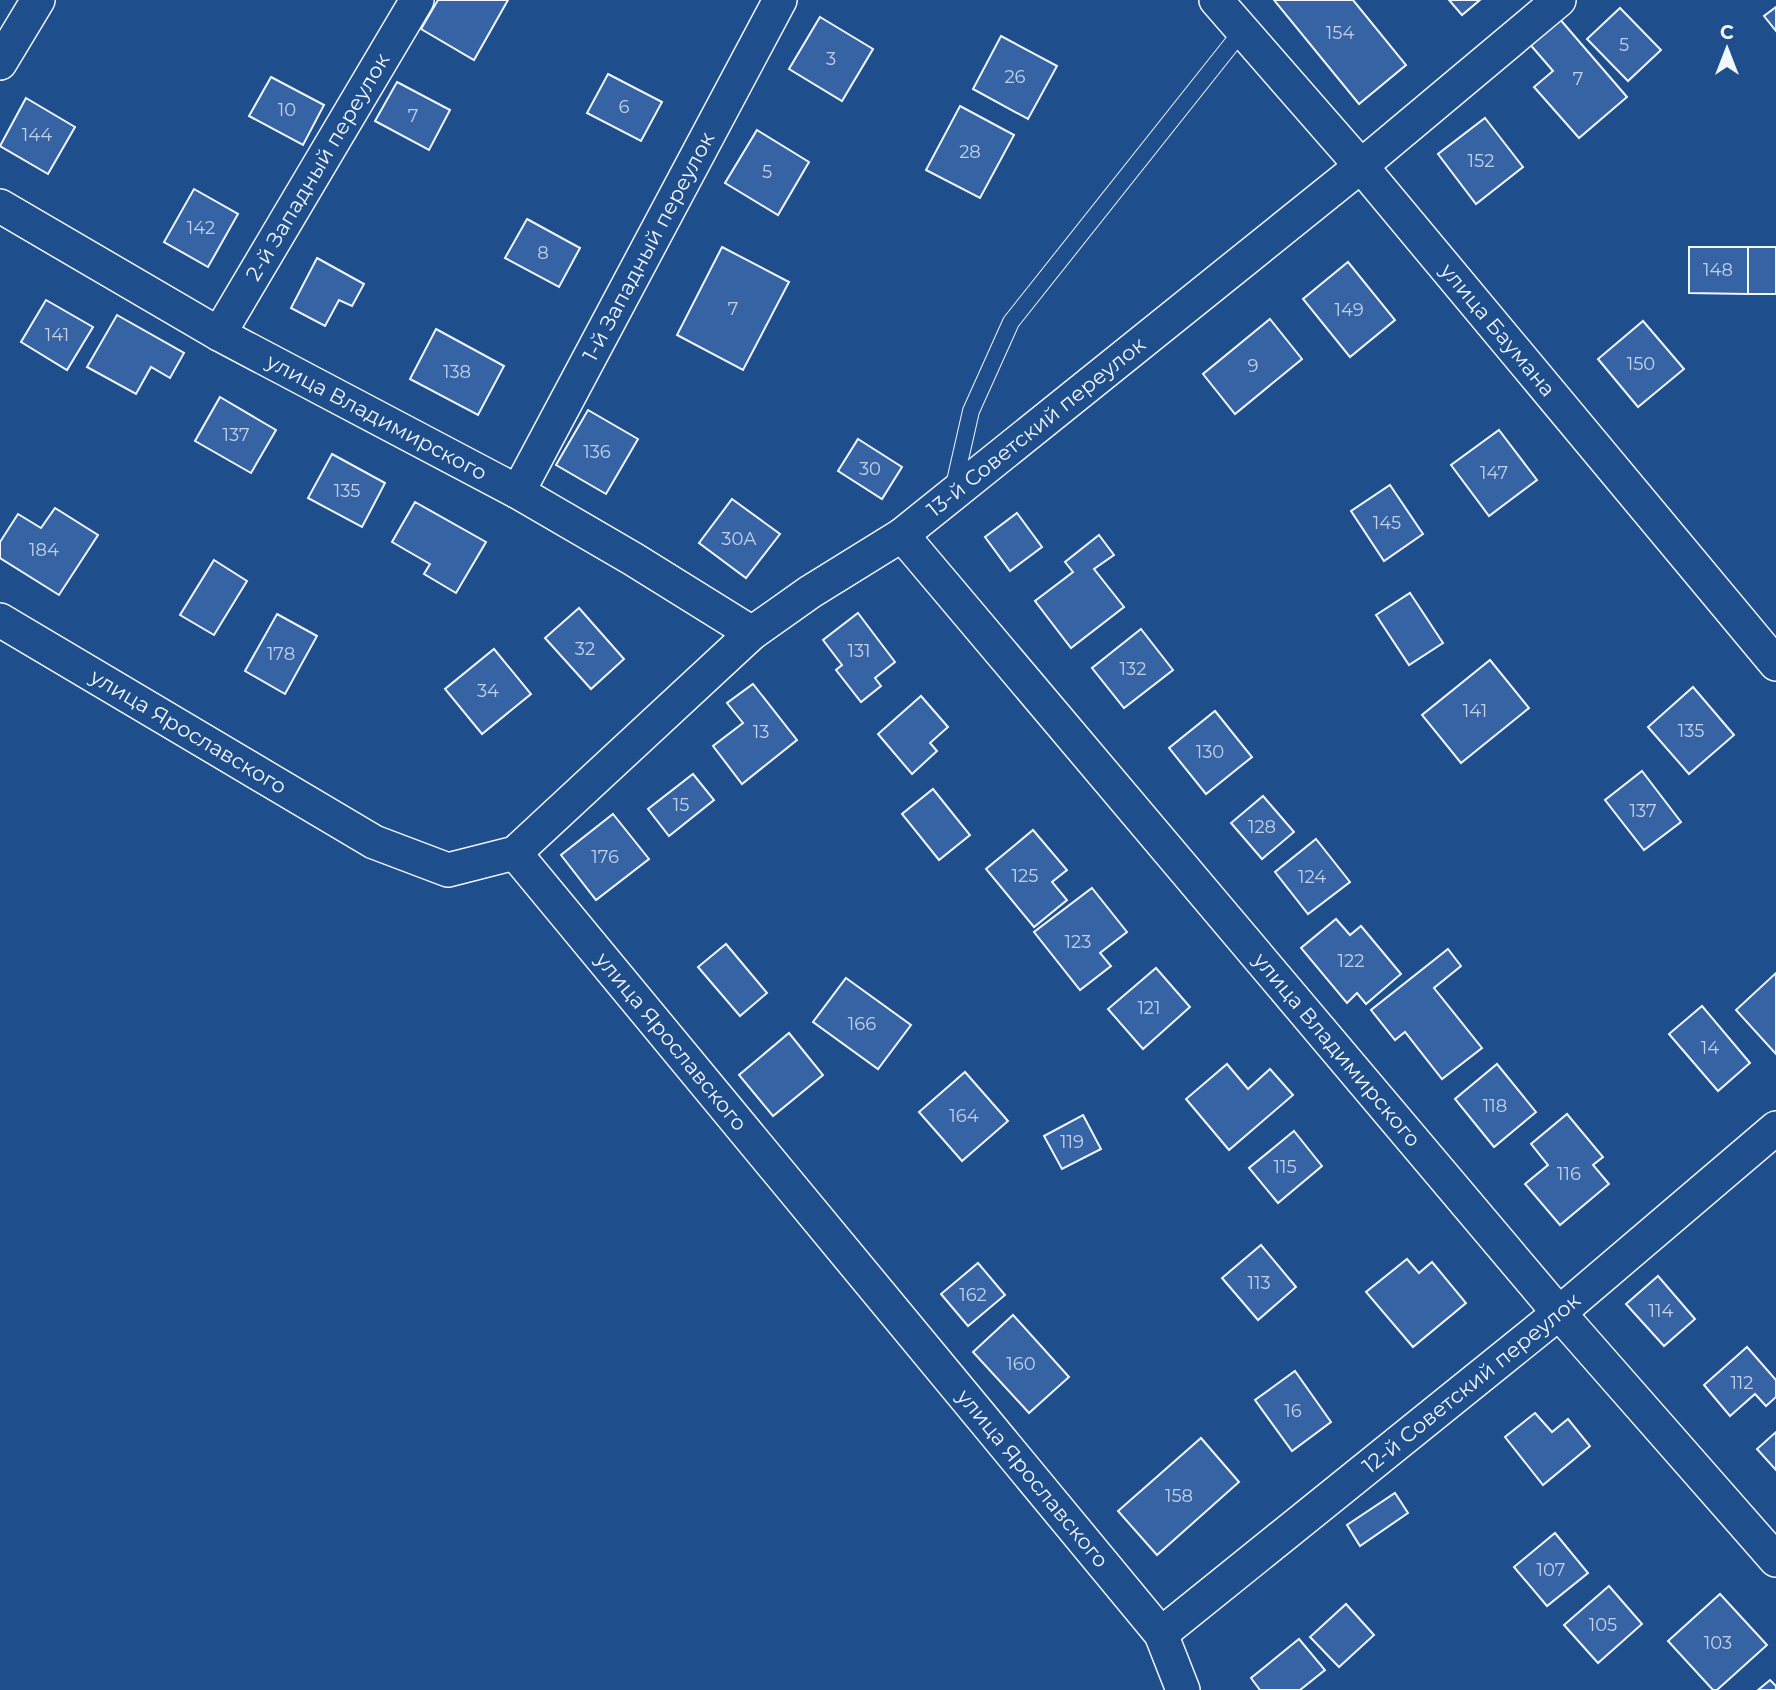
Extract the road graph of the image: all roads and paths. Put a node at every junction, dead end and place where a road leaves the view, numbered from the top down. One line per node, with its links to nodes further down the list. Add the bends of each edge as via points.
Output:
1 (38, 0): 7 (street)
2 (416, 0): 10 (street, 2-й Западный переулок)
3 (780, 0): 11 (street, 1-й Западный переулок)
4 (1216, 0): 6 (street, улица Баумана)
5 (1559, 0): 8 (street, 13-й Советский переулок)
6 (1242, 31): 8 (street, улица Баумана); 12 (lane, via 1011,322 971,411)
7 (0, 63)
8 (1361, 166): 12 (street, 13-й Советский переулок); 16 (street, улица Баумана)
9 (0, 205): 10 (street, улица Владимирского)
10 (219, 334): 11 (street, улица Владимирского)
11 (518, 492): 15 (street, улица Владимирского)
12 (952, 495): 13 (street, 13-й Советский переулок)
13 (902, 536): 15 (street, 13-й Советский переулок); 19 (street, улица Владимирского)
14 (0, 620): 17 (street, улица Ярославского, via 373,842 448,870)
15 (752, 633): 17 (street, 13-й Советский переулок)
16 (1776, 664)
17 (514, 853): 21 (street, улица Ярославского)
18 (1776, 1128): 19 (street, 12-й Советский переулок)
19 (1559, 1314): 20 (street, улица Владимирского); 21 (street, 12-й Советский переулок)
20 (1776, 1560)
21 (1161, 1634): 22 (street, улица Ярославского)
22 (1183, 1690)

